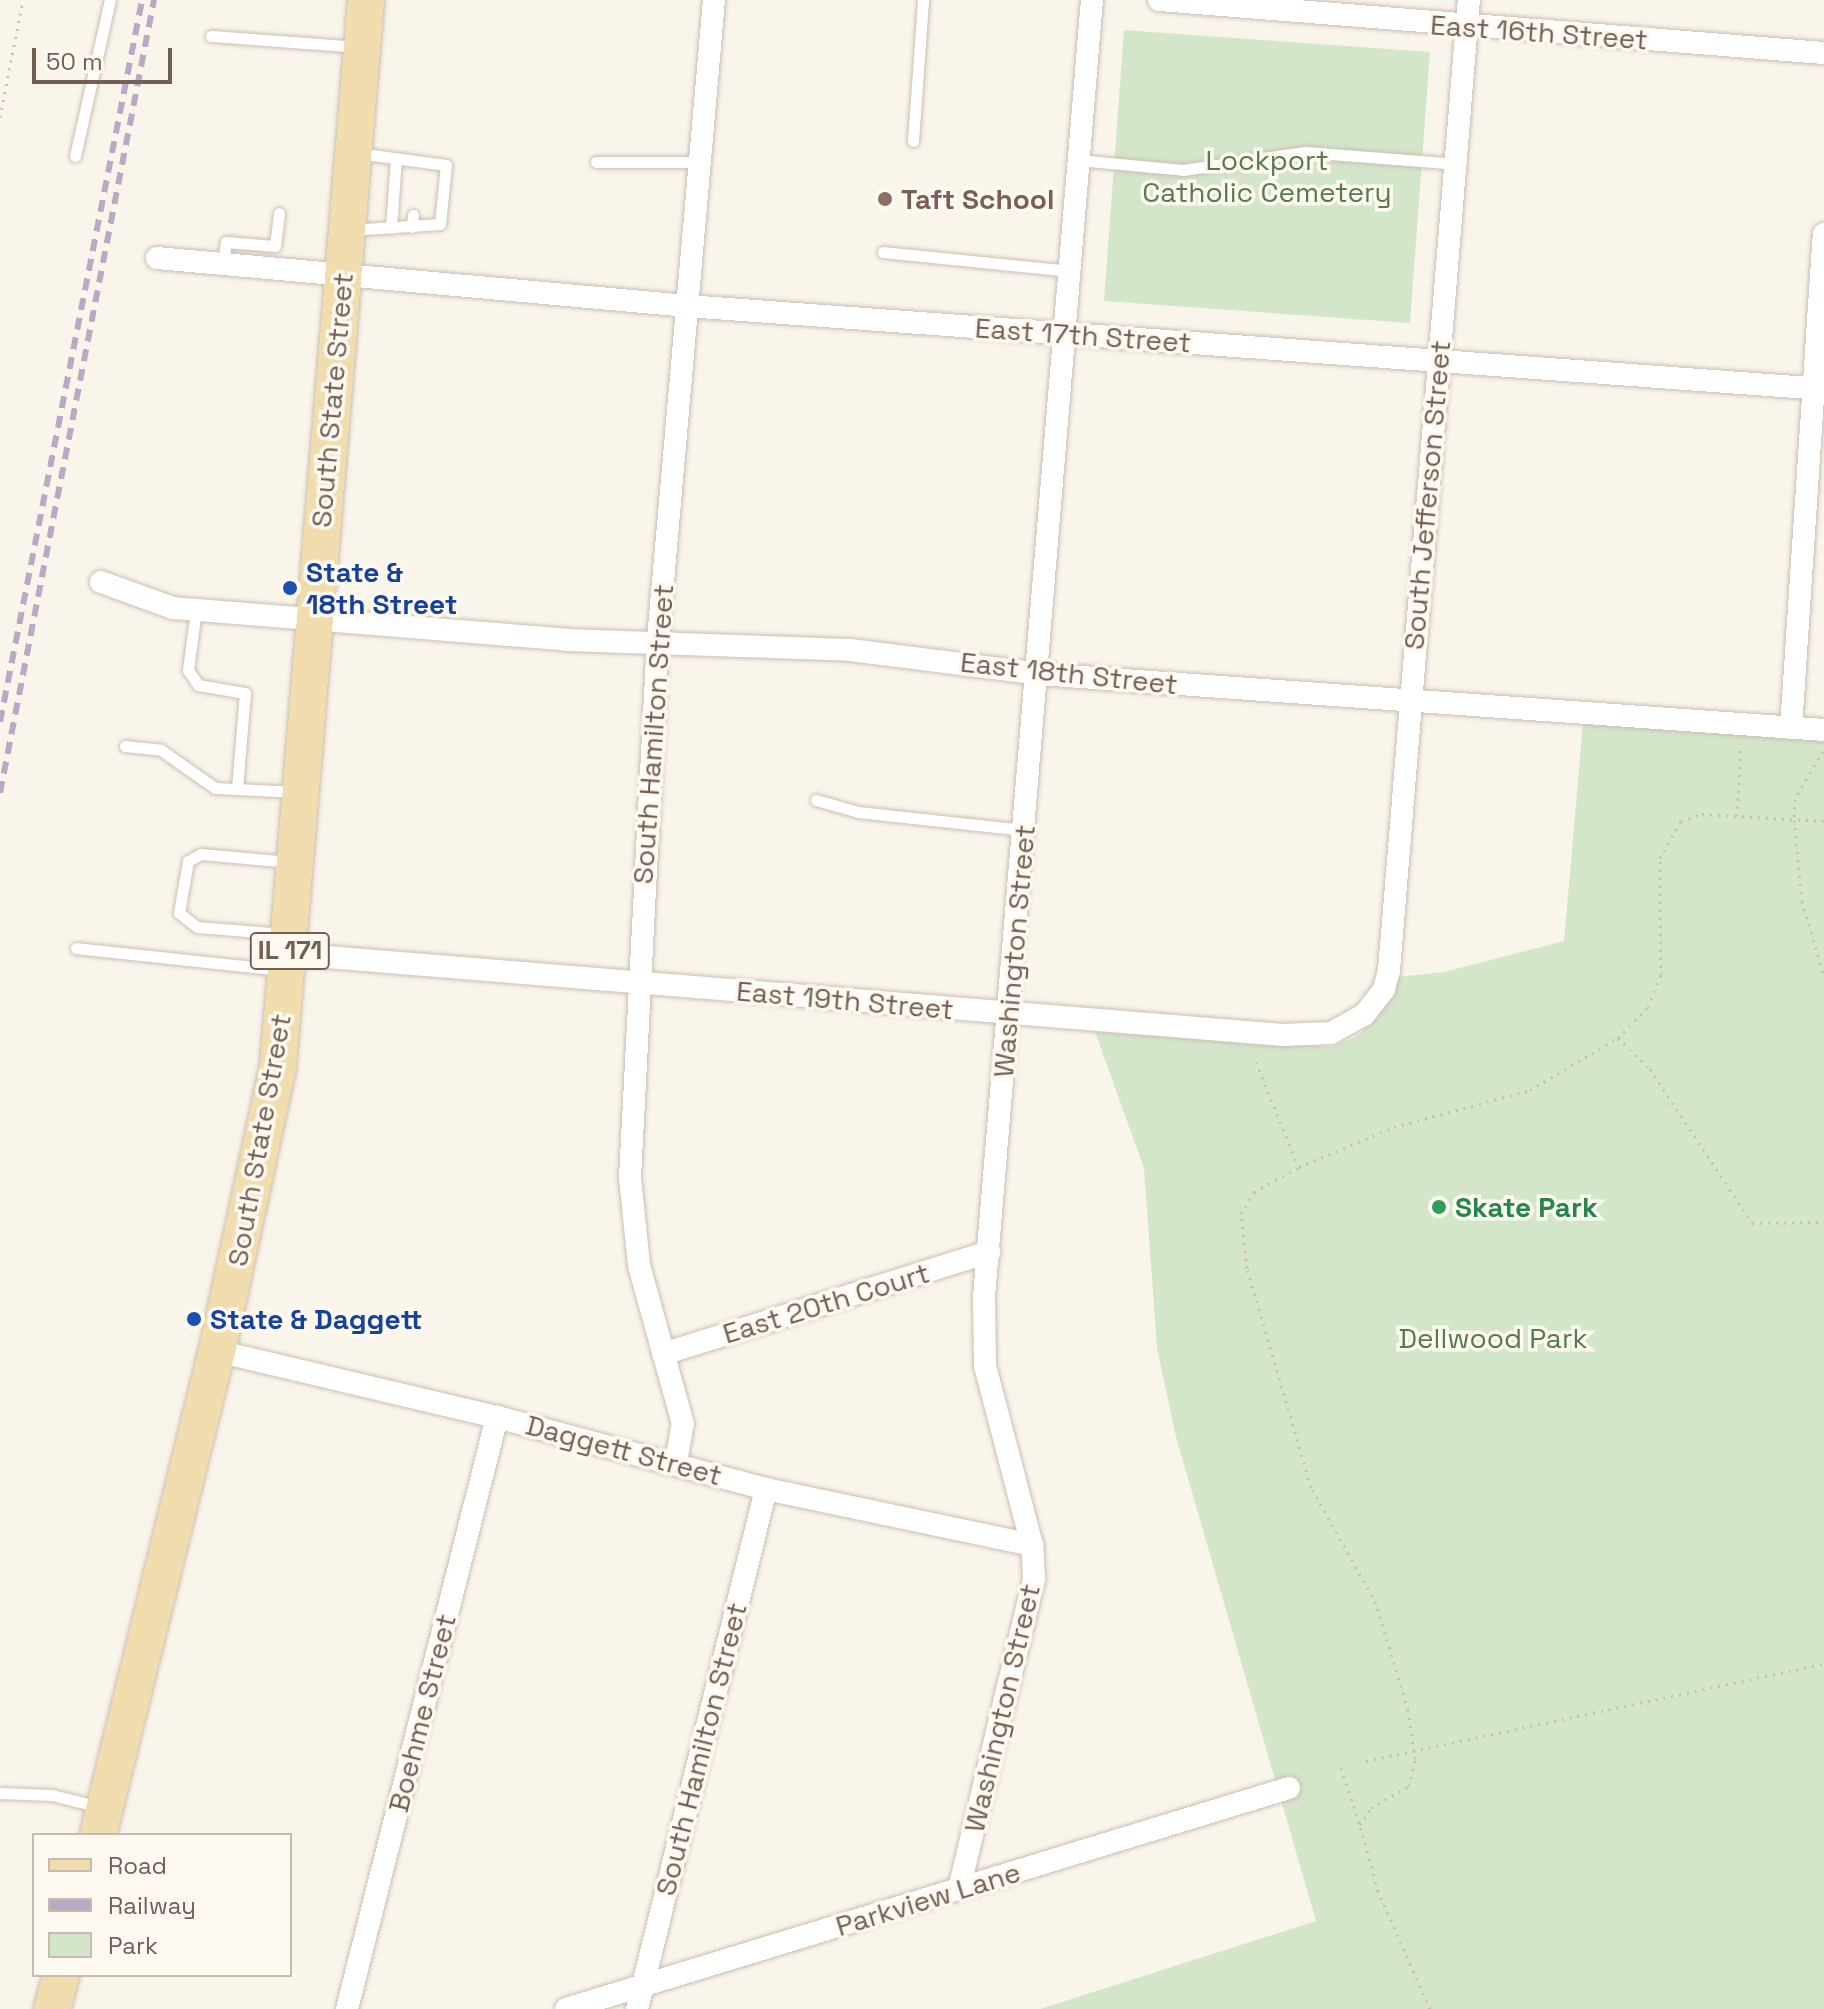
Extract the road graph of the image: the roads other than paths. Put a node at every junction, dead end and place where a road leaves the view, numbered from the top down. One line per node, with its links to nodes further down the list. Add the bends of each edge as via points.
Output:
1 (110, 0): 14 (lane)
2 (366, 0): 10 (main road, South State Street / IL 171)
3 (714, 0): 18 (street, South Hamilton Street)
4 (923, 0): 12 (lane)
5 (1092, 0): 16 (street, Washington Street)
6 (1159, 0): 8 (street, East 16th Street)
7 (1469, 0): 8 (street, South Jefferson Street)
8 (1467, 27): 11 (street, East 16th Street); 19 (street, South Jefferson Street)
9 (211, 36): 10 (lane)
10 (362, 48): 13 (main road, South State Street / IL 171)
11 (1824, 53)
12 (913, 141)
13 (352, 153): 15 (lane); 22 (main road, South State Street / IL 171)
14 (75, 156)
15 (396, 158): 21 (lane); 21 (lane, via 418,166 446,165 440,224 413,221)
16 (1078, 160): 19 (lane, via 1183,170 1305,152); 27 (street, Washington Street)
17 (596, 162): 18 (lane)
18 (700, 162): 29 (street, South Hamilton Street)
19 (1456, 164): 31 (street, South Jefferson Street)
20 (279, 213): 26 (lane, via 275,246 226,242)
21 (391, 228): 22 (lane)
22 (346, 230): 28 (main road, South State Street / IL 171)
23 (1824, 234): 32 (street)
24 (883, 252): 27 (lane)
25 (157, 258): 26 (street, East 17th Street)
26 (223, 265): 28 (street, East 17th Street)
27 (1071, 271): 30 (street, Washington Street)
28 (342, 276): 29 (street, East 17th Street); 35 (main road, South State Street / IL 171)
29 (687, 306): 30 (street, East 17th Street); 36 (street, South Hamilton Street)
30 (1066, 333): 31 (street, East 17th Street); 37 (street, Washington Street)
31 (1440, 363): 32 (street, East 17th Street); 38 (street, South Jefferson Street)
32 (1817, 389): 39 (street)
33 (101, 582): 34 (street, East 18th Street, via 173,608)
34 (196, 610): 35 (street, East 18th Street); 42 (lane, via 188,670 198,685 245,693)
35 (315, 618): 36 (street, East 18th Street, via 567,640); 43 (main road, South State Street / IL 171)
36 (658, 639): 37 (street, East 18th Street, via 927,657); 49 (street, South Hamilton Street)
37 (1039, 674): 38 (street, East 18th Street); 45 (street, Washington Street)
38 (1408, 701): 39 (street, East 18th Street); 50 (street, South Jefferson Street)
39 (1791, 728): 40 (street, East 18th Street)
40 (1824, 730)
41 (125, 746): 42 (lane, via 161,750 215,788)
42 (237, 789): 43 (lane)
43 (302, 792): 46 (main road, South State Street / IL 171)
44 (816, 800): 45 (lane, via 858,812)
45 (1025, 830): 51 (street, Washington Street)
46 (297, 863): 48 (main road, South State Street / IL 171); 48 (lane, via 201,854 188,861 179,913 197,927)
47 (76, 948): 48 (lane)
48 (290, 953): 49 (street, East 19th Street); 53 (main road, South State Street / IL 171, via 275,1080)
49 (637, 983): 51 (street, East 19th Street); 54 (street, South Hamilton Street, via 630,1178 639,1265)
50 (1384, 989): 51 (street, East 19th Street, via 1350,1026 1312,1035)
51 (1008, 1014): 52 (street, Washington Street)
52 (989, 1252): 54 (street, East 20th Court); 58 (street, Washington Street, via 985,1366)
53 (217, 1351): 55 (street, Daggett Street); 61 (main road, South State Street / IL 171)
54 (663, 1354): 56 (street, South Hamilton Street, via 683,1424)
55 (497, 1417): 56 (street, Daggett Street); 66 (street, Boehme Street)
56 (676, 1462): 57 (street, Daggett Street)
57 (766, 1489): 58 (street, Daggett Street); 64 (street, South Hamilton Street)
58 (1032, 1545): 62 (street, Washington Street, via 1030,1607)
59 (1289, 1788): 62 (street, Parkview Lane)
60 (0, 1793): 61 (lane, via 52,1795)
61 (101, 1822)
62 (959, 1889): 64 (street, Parkview Lane)
63 (60, 1977): 65 (main road)
64 (642, 1987): 67 (street, Parkview Lane); 68 (street, South Hamilton Street)
65 (52, 2009)
66 (347, 2009)
67 (566, 2009)
68 (637, 2009)

